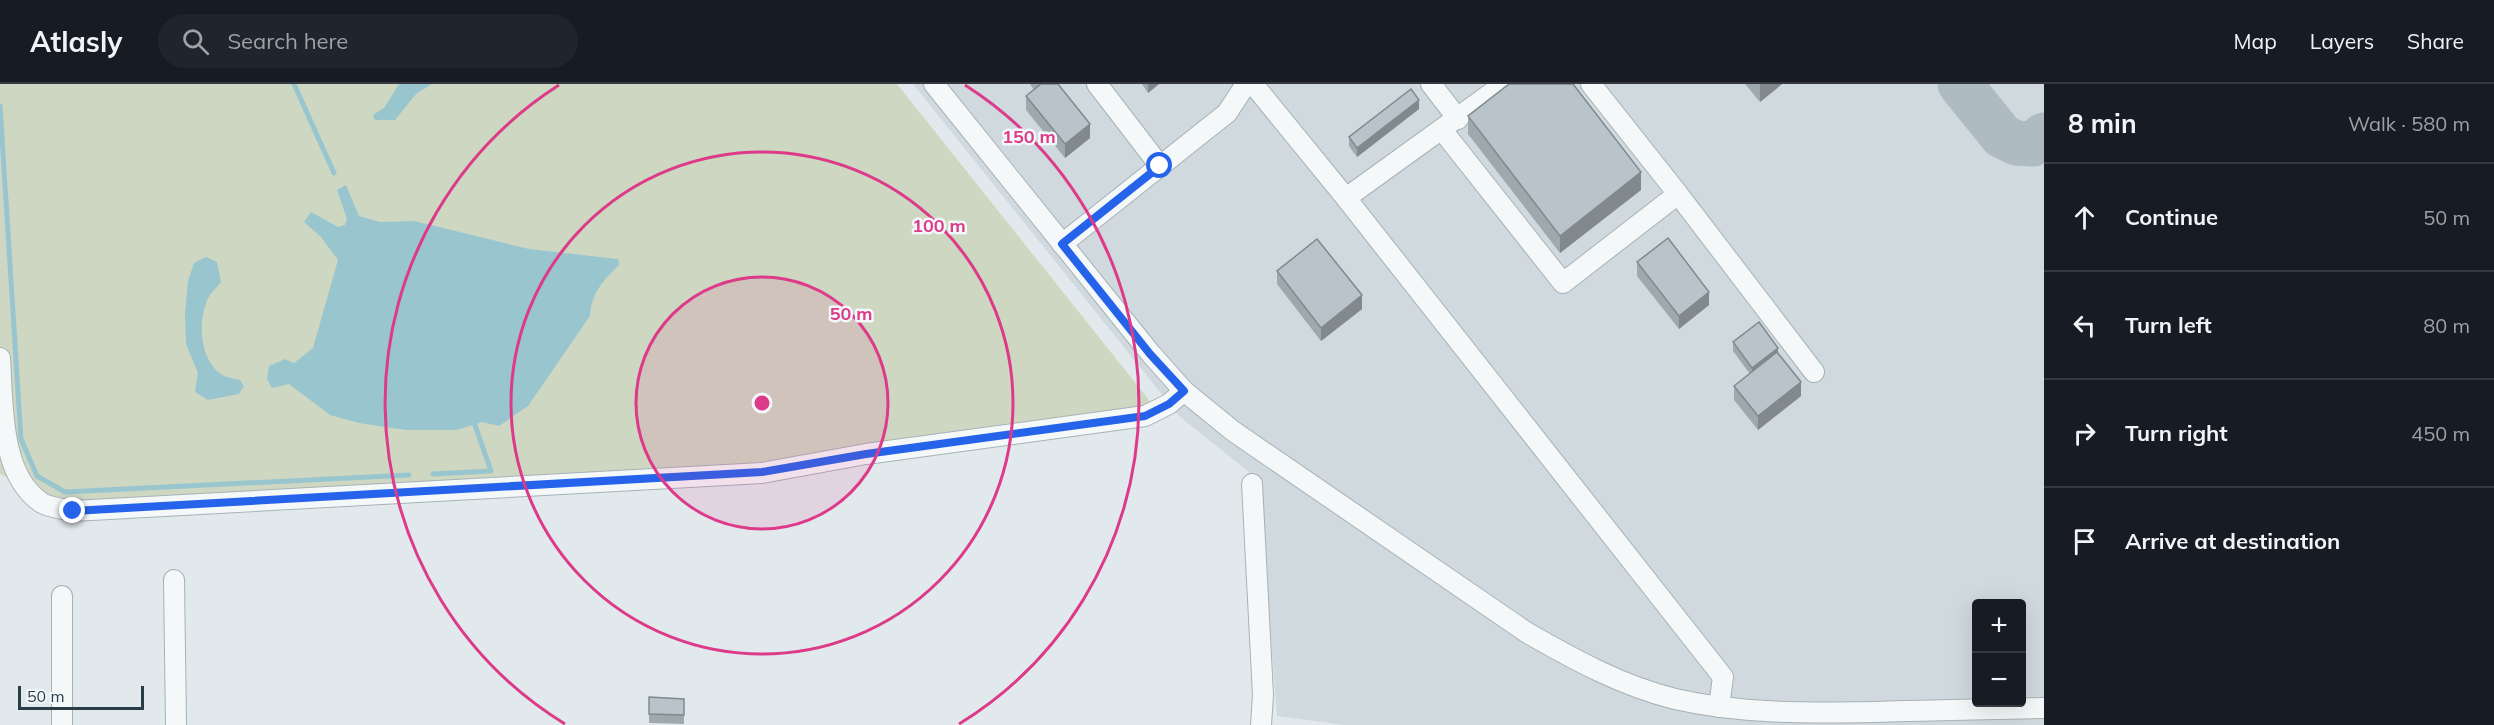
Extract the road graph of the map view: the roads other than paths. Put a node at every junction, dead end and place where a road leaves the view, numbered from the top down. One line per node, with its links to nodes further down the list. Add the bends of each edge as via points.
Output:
1 (934, 84): 13 (street)
2 (1097, 84): 10 (street)
3 (1246, 84): 10 (street, via 1227,113)
4 (1253, 84): 12 (street)
5 (1431, 84): 8 (street)
6 (1504, 84): 8 (street)
7 (1591, 84): 11 (street)
8 (1458, 119): 9 (street)
9 (1442, 130): 11 (street, via 1563,283); 12 (street)
10 (1160, 166): 13 (street)
11 (1678, 194): 15 (street)
12 (1346, 198): 20 (street, via 1723,677)
13 (1062, 244): 16 (street)
14 (0, 358): 16 (street, via 7,457 23,488 43,504 73,511 762,472 1145,416)
15 (1814, 372)
16 (1184, 391): 20 (street, via 1233,431 1526,632 1629,684 1674,699)
17 (1252, 484): 24 (street, via 1263,695)
18 (174, 580): 23 (street)
19 (62, 596): 22 (street)
20 (1719, 707): 21 (street, via 1795,713)
21 (2044, 708)
22 (62, 725)
23 (176, 725)
24 (1261, 725)

